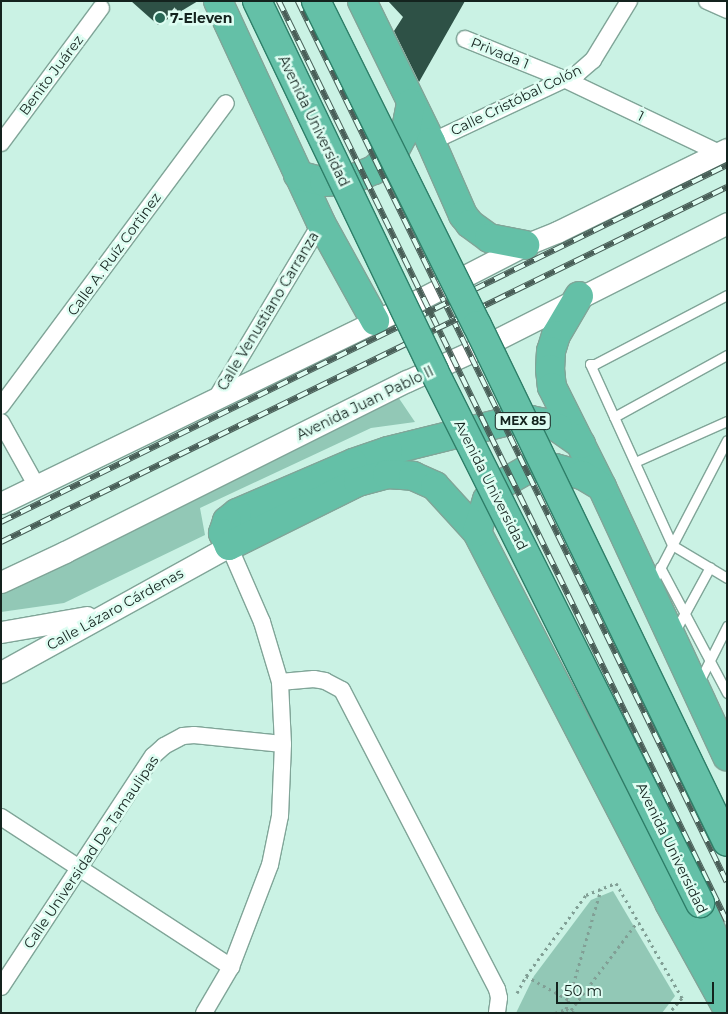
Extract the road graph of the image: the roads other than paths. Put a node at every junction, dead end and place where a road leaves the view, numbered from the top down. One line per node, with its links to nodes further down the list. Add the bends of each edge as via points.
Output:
1 (218, 1): 16 (highway)
2 (256, 1): 58 (highway, Avenida Universidad, bridge, via 434,370 700,903)
3 (316, 1): 55 (highway, MEX 85, bridge)
4 (362, 1): 12 (highway)
5 (629, 1): 10 (street, Calle Cristóbal Colón, via 593,60 578,73)
6 (707, 1): 8 (street)
7 (101, 8): 14 (street, Benito Juárez)
8 (727, 10)
9 (465, 39): 10 (street, Privada 1)
10 (564, 79): 13 (street, Calle Cristóbal Colón); 15 (street, 1)
11 (226, 103): 25 (street, Calle A. Ruíz Cortinez)
12 (411, 103): 13 (highway); 16 (highway, via 406,129 394,152 374,170 350,180 324,182)
13 (431, 142): 19 (highway, via 470,224 489,238)
14 (1, 143)
15 (723, 151): 19 (street)
16 (298, 175): 17 (highway)
17 (321, 223): 22 (highway); 24 (street, Calle Venustiano Carranza)
18 (727, 223): 20 (street, Avenida Juan Pablo II)
19 (524, 245): 22 (street)
20 (580, 296): 30 (highway, via 556,335 550,369 552,387); 41 (street, Avenida Juan Pablo II)
21 (727, 296): 26 (lane, via 590,364)
22 (375, 321): 24 (street)
23 (727, 355): 26 (lane)
24 (215, 400): 32 (street)
25 (1, 406)
26 (614, 417): 31 (lane)
27 (727, 421): 31 (lane)
28 (1, 422): 32 (street)
29 (727, 440): 36 (lane)
30 (581, 444): 33 (highway); 37 (highway, via 558,428 519,420 388,451 237,513 224,526)
31 (635, 462): 36 (lane)
32 (36, 486): 34 (street)
33 (602, 487): 35 (highway, via 582,475 555,468 530,468 502,484 487,500); 39 (highway)
34 (1, 503)
35 (477, 532): 37 (highway, via 435,486 414,476 388,474 358,482); 60 (highway, via 669,903)
36 (672, 545): 38 (lane); 39 (lane)
37 (228, 546): 43 (street, Calle Lázaro Cárdenas); 49 (street, via 262,622)
38 (710, 567): 40 (lane); 42 (lane)
39 (655, 578): 42 (lane); 46 (highway)
40 (727, 578)
41 (1, 582)
42 (685, 613): 46 (lane); 47 (lane)
43 (104, 614): 45 (street); 48 (street, Calle Lázaro Cárdenas)
44 (727, 626): 47 (lane)
45 (1, 632)
46 (672, 638): 50 (highway)
47 (710, 661): 50 (lane); 51 (lane)
48 (1, 672)
49 (280, 682): 53 (street); 62 (street, via 314,678 342,690 497,989)
50 (696, 689): 52 (highway)
51 (727, 693)
52 (724, 741)
53 (284, 744): 56 (street, Calle Universidad De Tamaulipas, via 194,735 174,739 153,756); 57 (street, via 280,816 270,865)
54 (1, 817): 56 (street)
55 (727, 842)
56 (79, 869): 57 (street); 59 (street, Calle Universidad De Tamaulipas)
57 (232, 967): 61 (street)
58 (727, 968)
59 (1, 987)
60 (727, 1008)
61 (204, 1013)
62 (497, 1013)

